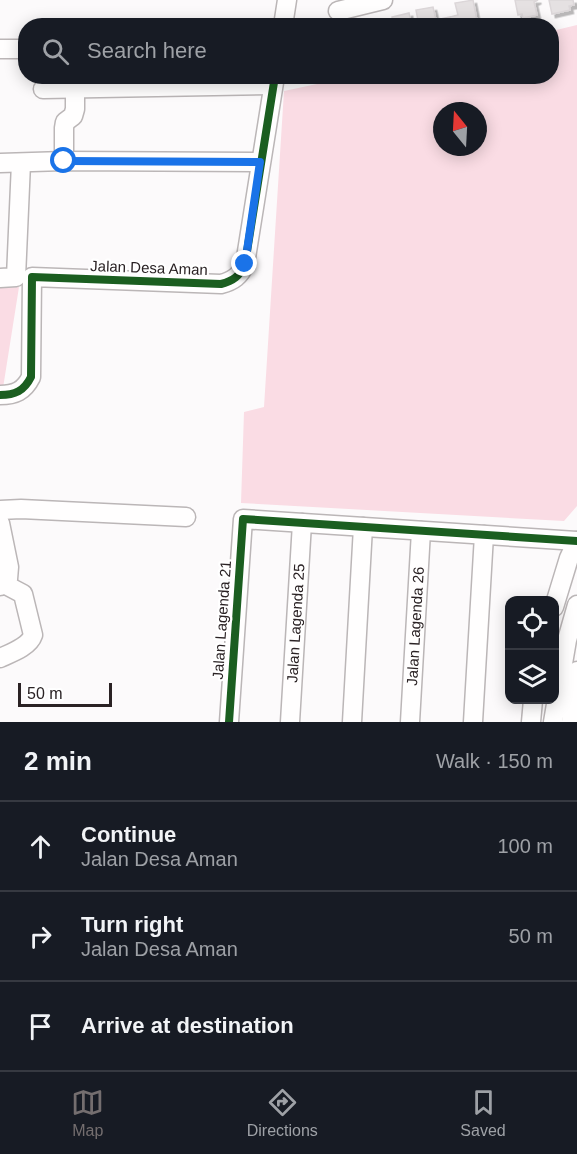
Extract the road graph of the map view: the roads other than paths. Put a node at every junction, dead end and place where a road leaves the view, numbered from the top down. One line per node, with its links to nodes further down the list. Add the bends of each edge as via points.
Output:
1 (286, 0): 4 (street)
2 (383, 0): 3 (street)
3 (338, 11)
4 (284, 18)
5 (0, 49): 6 (street)
6 (18, 49)
7 (189, 84): 9 (street)
8 (273, 84): 12 (street, Jalan Desa Aman)
9 (75, 88): 10 (street); 11 (street, via 75,109 64,128)
10 (43, 89)
11 (64, 161): 12 (street); 14 (street)
12 (260, 162): 16 (street, Jalan Desa Aman, via 245,264 230,282)
13 (0, 163): 14 (street)
14 (21, 163): 15 (street)
15 (9, 223): 16 (street)
16 (16, 277): 17 (street, via 31,376 18,392)
17 (0, 395)
18 (0, 510): 19 (street)
19 (186, 516)
20 (0, 523): 26 (street, via 9,567 8,579)
21 (302, 523): 22 (street); 32 (street, Jalan Lagenda 21, via 243,519); 33 (street, Jalan Lagenda 25)
22 (363, 527): 23 (street); 34 (street)
23 (421, 531): 24 (street); 35 (street, Jalan Lagenda 26)
24 (484, 535): 25 (street); 36 (street)
25 (577, 541): 27 (street)
26 (2, 585): 29 (street, via 23,594 33,635 25,645)
27 (558, 596)
28 (577, 605): 38 (street)
29 (0, 658)
30 (577, 671): 39 (street)
31 (533, 704): 37 (street)
32 (229, 722)
33 (290, 722)
34 (352, 722)
35 (410, 722)
36 (473, 722)
37 (531, 722)
38 (553, 722)
39 (571, 722)

